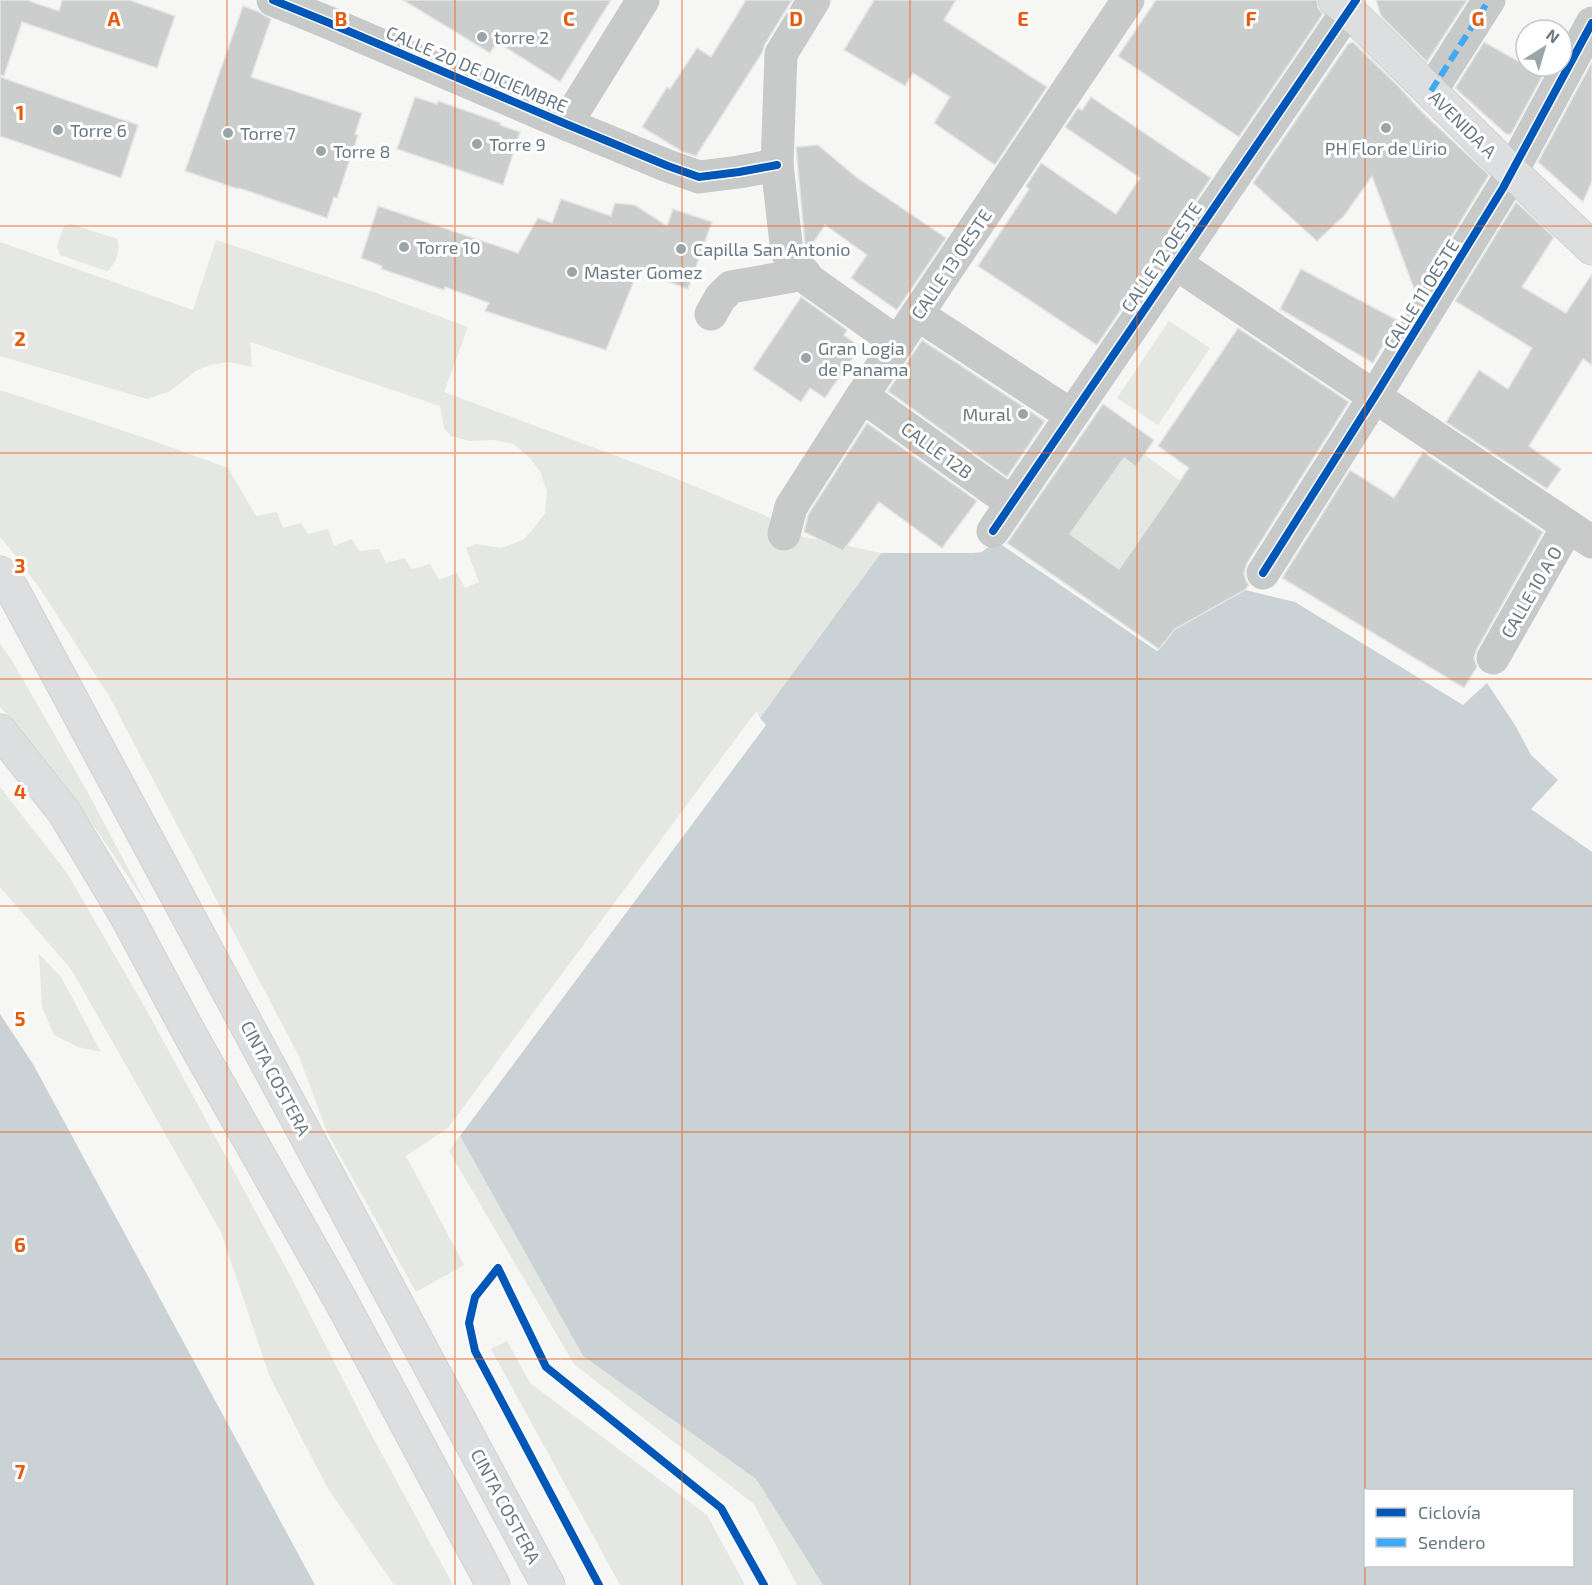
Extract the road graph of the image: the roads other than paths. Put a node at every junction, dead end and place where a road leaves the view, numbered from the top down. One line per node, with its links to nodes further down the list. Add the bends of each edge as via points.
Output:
1 (273, 0): 9 (street, CALLE 20 DE DICIEMBRE)
2 (643, 0): 9 (street)
3 (814, 0): 10 (street, via 781,54)
4 (1128, 0): 16 (street, CALLE 13 OESTE)
5 (1489, 0): 8 (street)
6 (1346, 3): 8 (main road, AVENIDA A); 13 (street, CALLE 12 OESTE)
7 (1592, 23): 11 (street, CALLE 11 OESTE)
8 (1431, 91): 11 (main road, AVENIDA A)
9 (566, 124): 10 (street, CALLE 20 DE DICIEMBRE, via 699,177)
10 (777, 165): 14 (street, via 787,252)
11 (1512, 172): 12 (main road, AVENIDA A); 19 (street, CALLE 11 OESTE)
12 (1592, 248)
13 (1175, 263): 19 (street); 20 (street, CALLE 12 OESTE)
14 (805, 274): 15 (street, via 731,287); 17 (street)
15 (711, 314)
16 (917, 314): 17 (street, CALLE 13 OESTE); 20 (street)
17 (898, 343): 18 (street, CALLE 13 OESTE)
18 (862, 396): 21 (street, CALLE 12B); 23 (street, CALLE 13 OESTE, via 790,507)
19 (1375, 396): 24 (street); 26 (street, CALLE 11 OESTE)
20 (1071, 415): 21 (street, CALLE 12 OESTE)
21 (1012, 503): 22 (street, CALLE 12 OESTE)
22 (993, 531)
23 (784, 534)
24 (1580, 534): 27 (street, CALLE 10 A O)
25 (0, 573): 30 (main road, CINTA COSTERA)
26 (1263, 573)
27 (1493, 658)
28 (0, 731): 29 (main road, via 64,812 126,915 341,1301)
29 (493, 1585)
30 (548, 1585)

